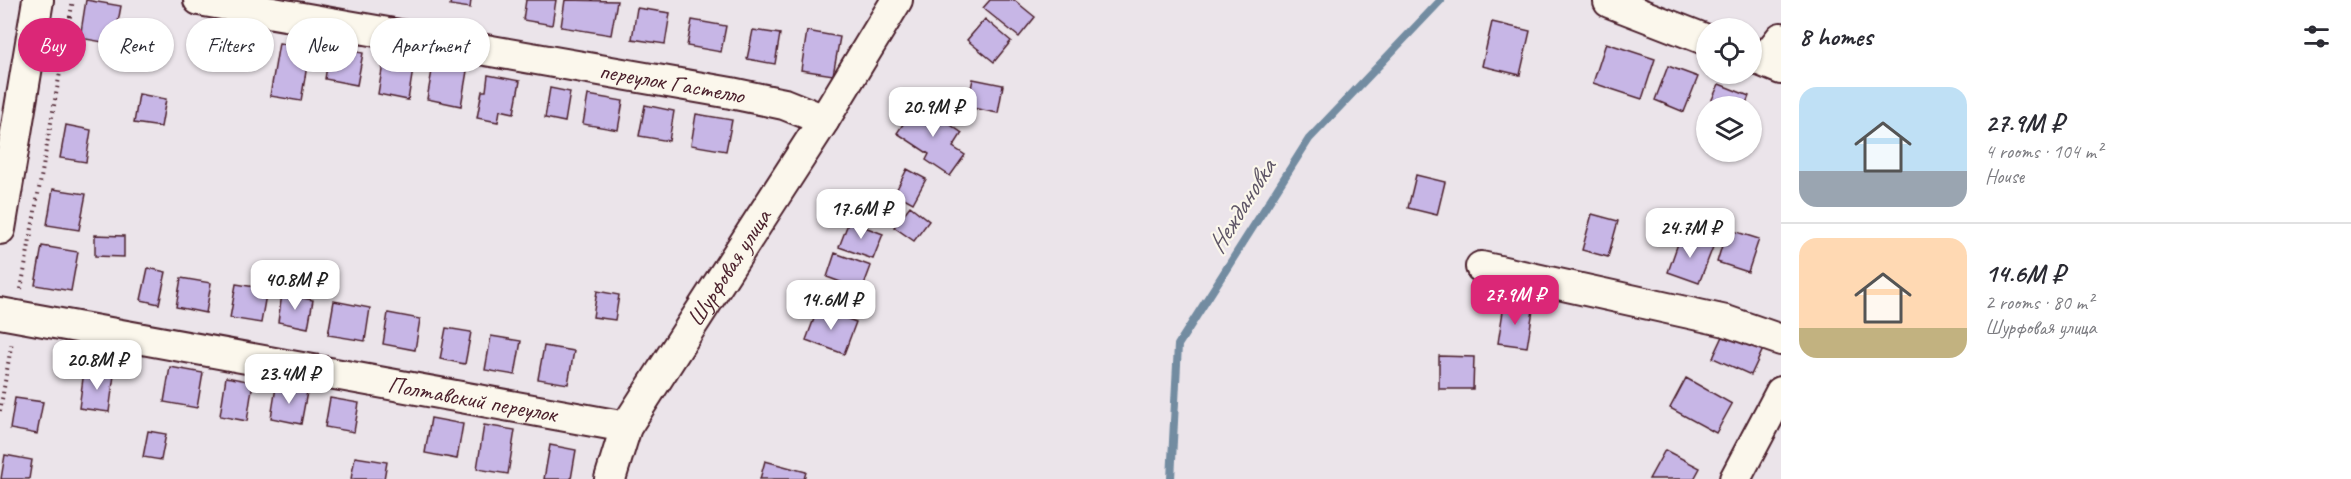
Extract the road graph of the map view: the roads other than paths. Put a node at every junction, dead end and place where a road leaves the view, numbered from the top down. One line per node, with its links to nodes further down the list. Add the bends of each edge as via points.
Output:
1 (38, 0): 9 (street)
2 (199, 0): 8 (street, переулок Гастелло, via 731,93 784,104)
3 (897, 0): 8 (street, Шурфовая улица)
4 (1609, 2): 5 (street)
5 (1696, 36)
6 (1781, 38): 7 (street)
7 (1765, 63)
8 (824, 120): 14 (street, Шурфовая улица)
9 (0, 229)
10 (1481, 267): 12 (street, via 1726,321)
11 (8, 315): 14 (street, Полтавский переулок)
12 (1781, 340)
13 (1781, 392): 16 (street)
14 (626, 427): 15 (street, Шурфовая улица)
15 (610, 479)
16 (1735, 479)

